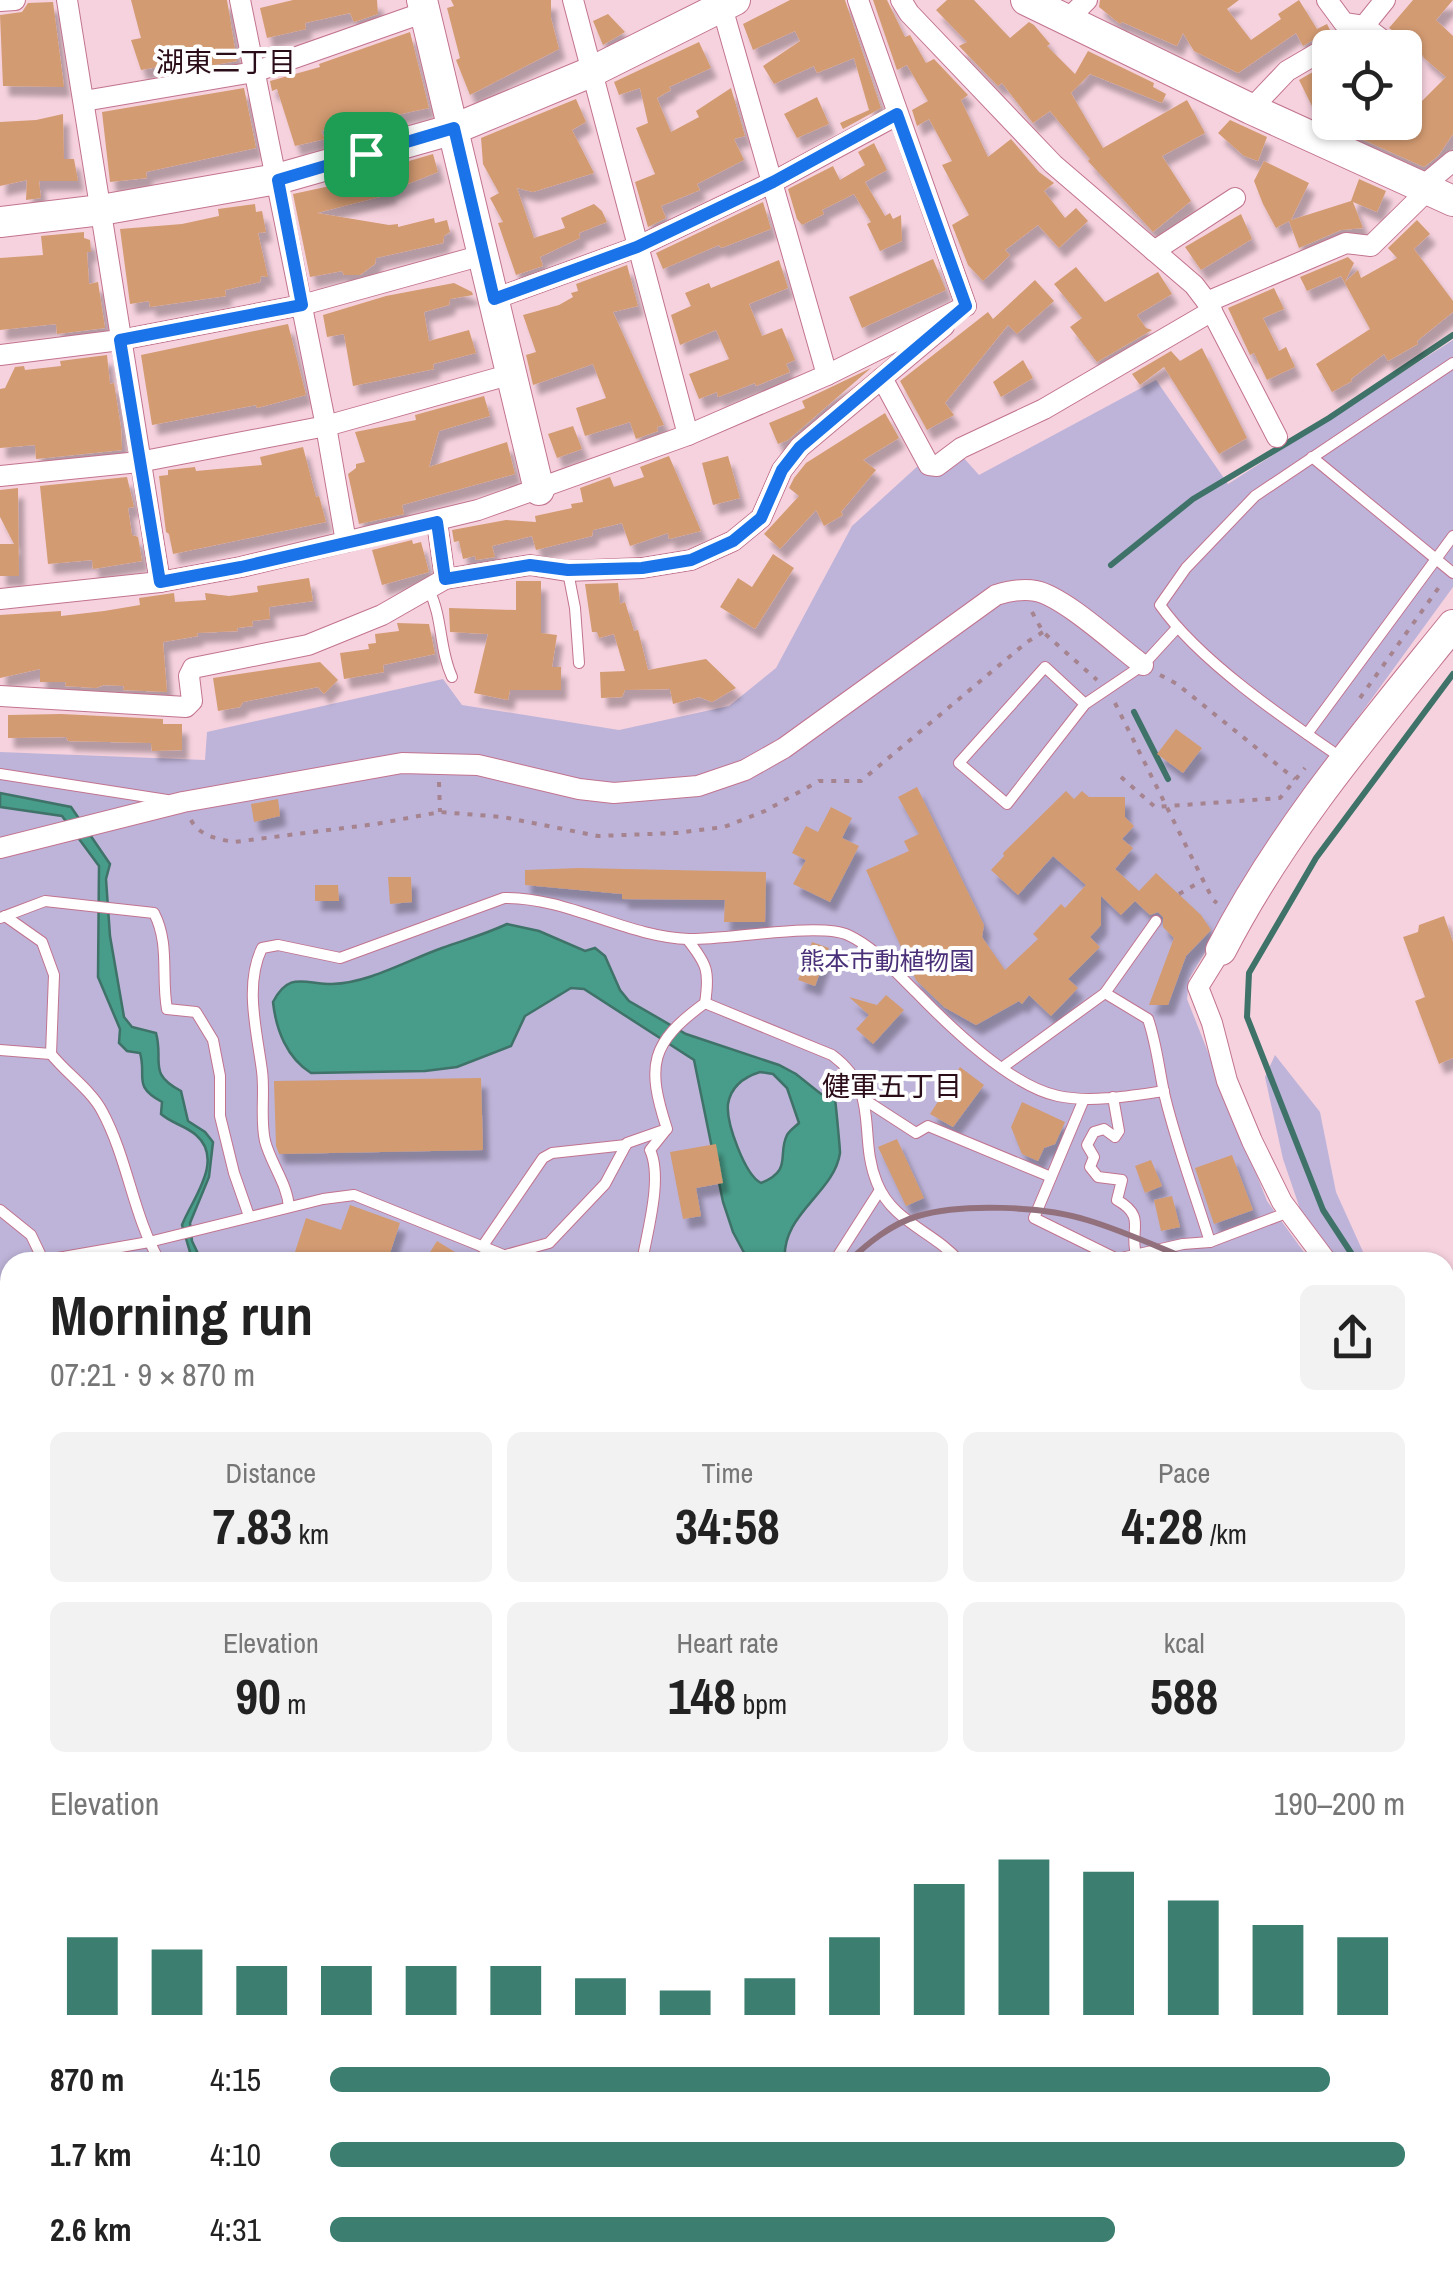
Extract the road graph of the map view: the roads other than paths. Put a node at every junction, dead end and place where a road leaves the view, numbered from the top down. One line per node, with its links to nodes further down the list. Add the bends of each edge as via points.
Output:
1 (15, 0): 10 (street)
2 (67, 0): 18 (street)
3 (240, 0): 16 (street)
4 (573, 0): 17 (street)
5 (858, 0): 20 (street)
6 (901, 0): 30 (street, via 1052,164)
7 (1026, 0): 13 (street)
8 (1327, 0): 14 (street, via 1344,23)
9 (1384, 0): 14 (street)
10 (0, 1)
11 (726, 3): 17 (street); 24 (street)
12 (424, 6): 16 (street); 21 (street)
13 (1077, 10): 19 (street)
14 (1364, 26): 15 (street); 19 (street, via 1287,70)
15 (1369, 30)
16 (254, 72): 18 (street); 23 (street)
17 (591, 72): 21 (street); 29 (street)
18 (84, 101): 27 (street)
19 (1251, 109): 25 (street)
20 (897, 114): 24 (street); 34 (street)
21 (454, 128): 23 (street); 31 (street)
22 (1453, 162): 25 (street)
23 (278, 180): 27 (street); 33 (street)
24 (773, 182): 29 (street); 40 (street)
25 (1435, 192): 35 (street, via 1371,246 1346,243)
26 (1235, 198): 30 (street)
27 (100, 210): 28 (street); 36 (street)
28 (0, 222)
29 (637, 247): 32 (street); 43 (street)
30 (1154, 251): 35 (street)
31 (483, 255): 32 (street); 33 (street)
32 (494, 299): 39 (street)
33 (302, 305): 36 (street); 42 (street)
34 (966, 306): 40 (street); 41 (street)
35 (1209, 306): 41 (street, via 1044,409 937,466 929,464); 44 (street)
36 (120, 340): 37 (street); 46 (street)
37 (0, 355)
38 (1453, 363): 45 (lane)
39 (512, 374): 42 (street); 48 (street)
40 (827, 375): 43 (street)
41 (882, 378): 53 (street, via 800,447 761,518 733,541 658,566)
42 (326, 426): 46 (street); 51 (street)
43 (688, 436): 48 (street)
44 (1277, 437)
45 (1312, 457): 52 (lane); 59 (lane, via 1254,496 1186,568 1160,605)
46 (140, 462): 47 (street); 55 (street)
47 (0, 476)
48 (539, 490): 49 (street)
49 (437, 522): 51 (street); 56 (street)
50 (1453, 536): 52 (lane)
51 (346, 542): 55 (street)
52 (1436, 559): 54 (lane); 65 (lane)
53 (568, 570): 56 (street, via 530,565); 60 (lane)
54 (1453, 573)
55 (160, 582): 57 (street)
56 (437, 585): 62 (lane); 63 (street, via 308,645 193,668 186,707)
57 (0, 599)
58 (1453, 624): 66 (street)
59 (1176, 628): 61 (lane); 65 (lane)
60 (580, 663)
61 (1143, 665): 64 (lane); 68 (street, via 1053,597 1020,590 996,595 784,748 698,786 614,792 478,765 402,763)
62 (452, 677)
63 (0, 696)
64 (1086, 704): 64 (lane, via 1044,668 959,764 1006,804)
65 (1307, 734): 66 (lane)
66 (1344, 760): 73 (street)
67 (0, 774): 68 (lane)
68 (183, 802): 69 (street)
69 (0, 848)
70 (2, 917): 77 (lane, via 42,942 54,975); 90 (lane, via 45,901 154,913 166,957 167,1009 196,1012 214,1040 220,1116)
71 (1156, 921): 74 (lane)
72 (687, 939): 75 (lane, via 706,962); 78 (lane, via 845,933 880,956 966,1043); 87 (lane, via 529,897 504,898 340,958 278,945 262,948 254,964 254,1039 265,1141)
73 (1221, 950): 89 (street, via 1198,987 1227,1081)
74 (1104, 993): 78 (lane); 79 (lane, via 1148,1020)
75 (704, 1003): 82 (lane, via 832,1055 852,1072); 83 (lane, via 674,1026 656,1054 656,1096)
76 (0, 1050): 77 (lane)
77 (51, 1054): 91 (lane, via 100,1106 124,1158)
78 (1003, 1067): 81 (lane, via 1055,1096)
79 (1164, 1091): 80 (lane); 92 (lane)
80 (1112, 1096): 81 (lane); 103 (lane, via 1119,1131 1115,1138 1104,1129 1094,1132 1087,1145 1094,1158 1090,1166 1098,1177 1122,1180 1117,1200 1136,1221)
81 (1084, 1099): 85 (lane)
82 (865, 1100): 85 (lane, via 916,1133 928,1126); 86 (lane, via 870,1163)
83 (667, 1129): 84 (lane); 99 (lane, via 650,1150 655,1177)
84 (626, 1145): 93 (lane, via 543,1158); 98 (lane, via 605,1184 549,1243)
85 (1052, 1176): 102 (lane, via 1034,1218)
86 (880, 1190): 100 (lane); 101 (lane, via 896,1213)
87 (289, 1207): 90 (lane); 93 (lane, via 354,1195)
88 (0, 1210): 94 (lane, via 31,1235)
89 (1289, 1212): 92 (lane); 105 (street)
90 (249, 1216): 91 (lane)
91 (148, 1242): 95 (lane); 96 (lane)
92 (1210, 1242): 104 (lane)
93 (482, 1247): 97 (lane)
94 (36, 1252)
95 (91, 1252)
96 (154, 1252)
97 (492, 1252)
98 (525, 1252)
99 (644, 1252)
100 (840, 1252)
101 (952, 1252)
102 (1100, 1252)
103 (1135, 1252)
104 (1145, 1252)
105 (1320, 1252)
106 (0, 1366): 107 (lane)
107 (0, 1402)

